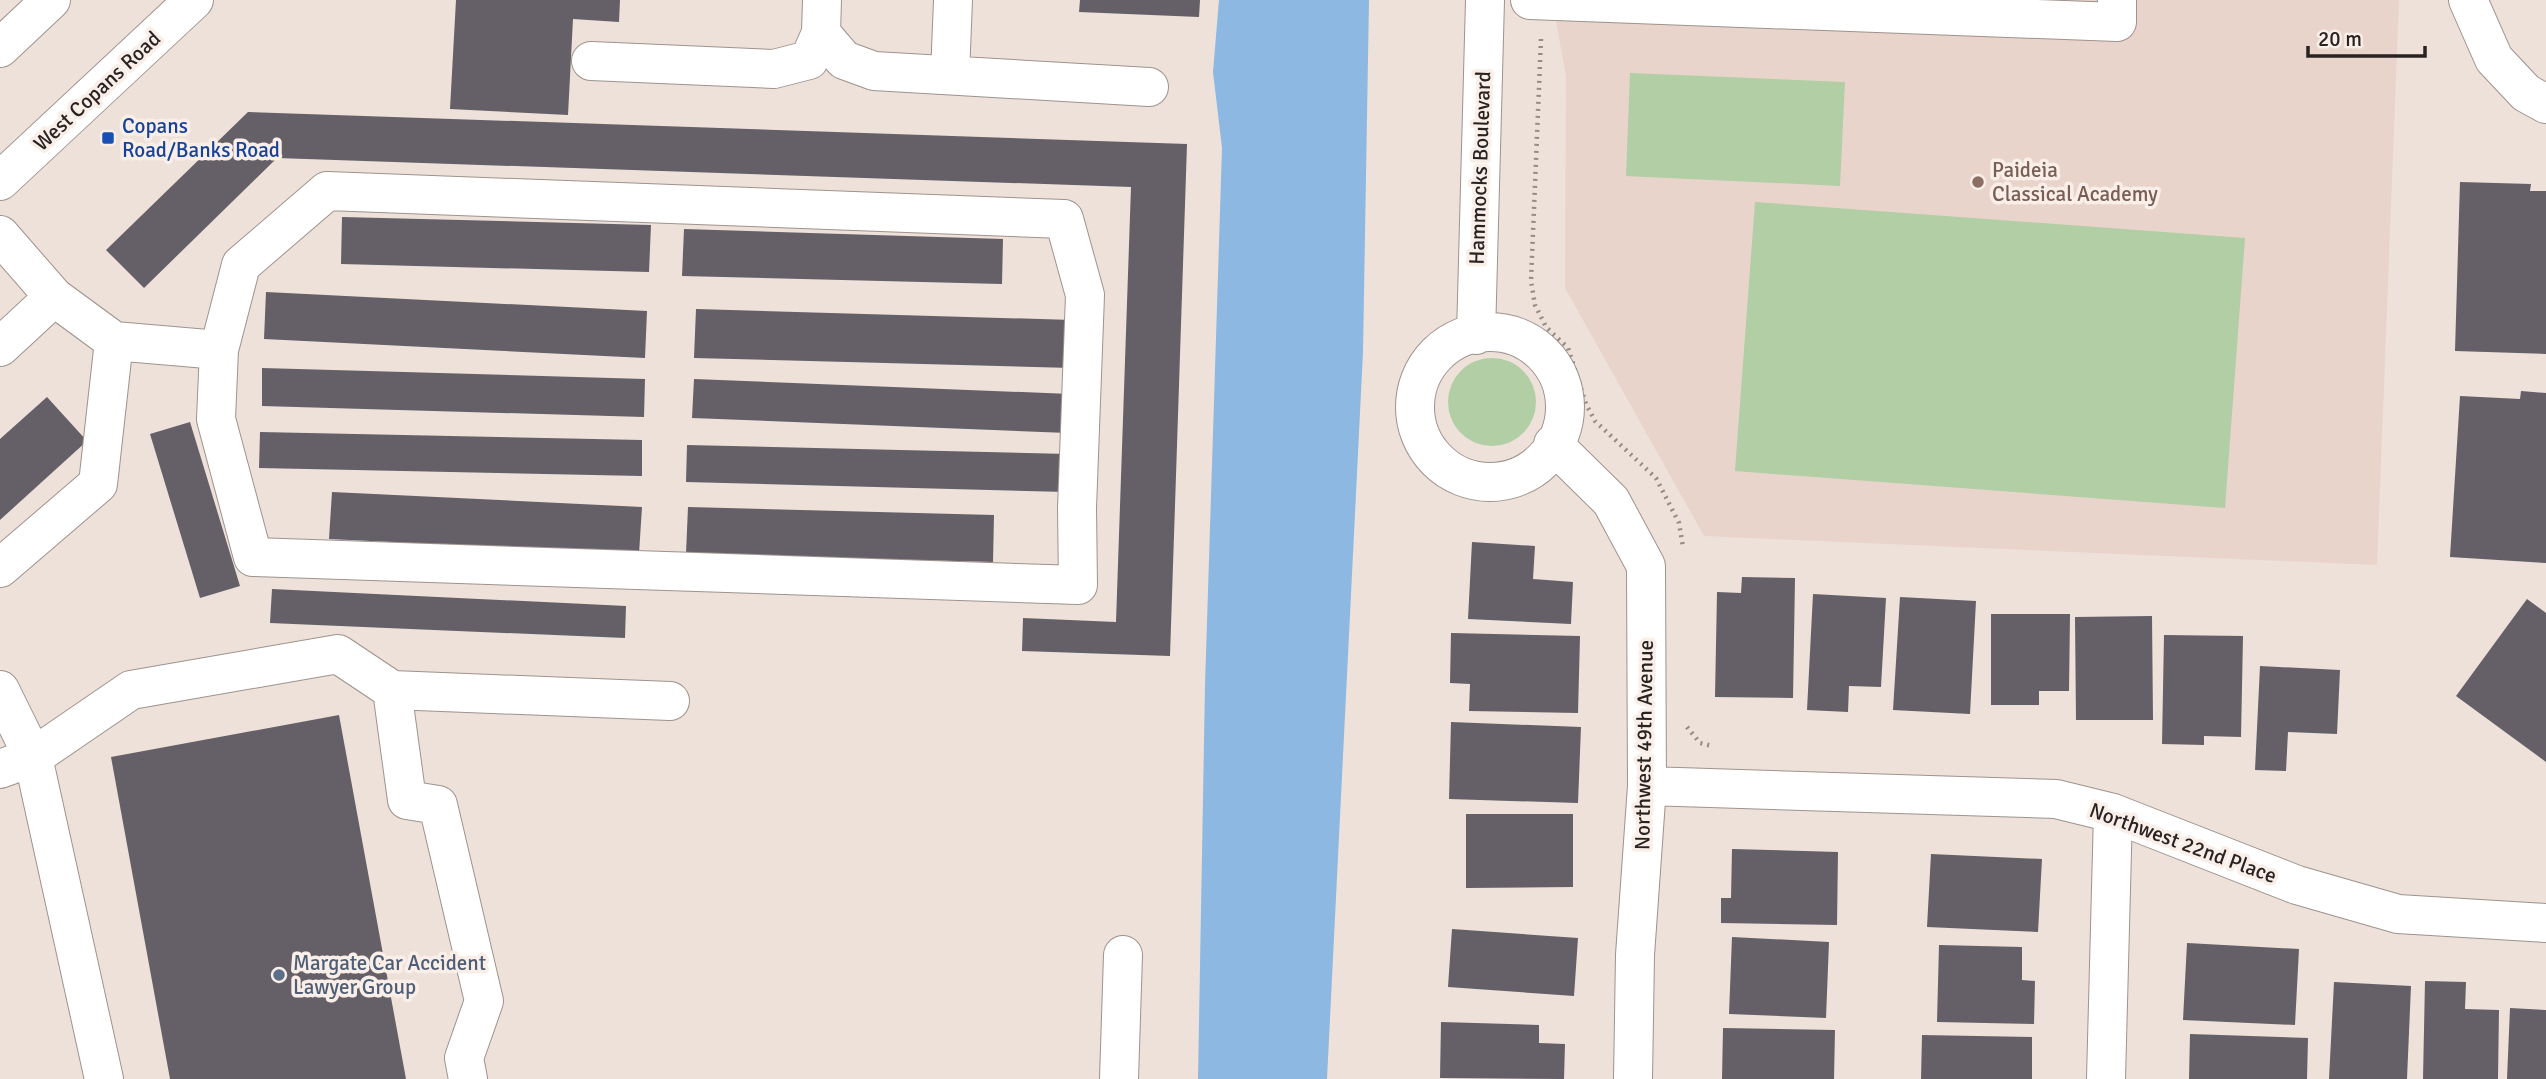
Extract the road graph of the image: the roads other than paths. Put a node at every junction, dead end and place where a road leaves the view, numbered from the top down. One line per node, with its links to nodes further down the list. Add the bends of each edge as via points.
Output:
1 (51, 0): 13 (street)
2 (194, 0): 18 (street, West Copans Road)
3 (953, 0): 15 (street)
4 (1485, 0): 21 (street, Hammocks Boulevard)
5 (1530, 0): 6 (street)
6 (1536, 0): 9 (street)
7 (2117, 0): 11 (street, via 2117,22)
8 (2468, 0): 17 (street, via 2494,59 2526,93)
9 (1777, 4): 10 (street)
10 (1886, 6): 11 (street)
11 (2026, 8)
12 (821, 16): 14 (street, via 809,60 774,69); 15 (street, via 844,60 874,71)
13 (0, 48)
14 (591, 61)
15 (950, 75): 16 (street)
16 (1149, 87)
17 (2546, 104)
18 (0, 181)
19 (0, 235): 20 (street)
20 (54, 298): 22 (street); 23 (street)
21 (1476, 335): 25 (street, via 1496,330 1522,338 1541,350 1556,369 1565,391 1566,414 1560,437); 25 (street, via 1451,342 1431,359 1418,382 1415,408 1419,433 1432,455 1452,472 1477,481 1503,482 1528,473)
22 (114, 341): 24 (street); 26 (street, via 98,484)
23 (0, 347)
24 (219, 350): 24 (street, via 241,265 327,191 1064,219 1085,295 1078,585 253,557 216,419)
25 (1553, 444): 31 (street, Northwest 49th Avenue, via 1611,501 1646,566)
26 (0, 568)
27 (0, 690): 30 (street)
28 (392, 690): 29 (street); 30 (street, via 338,654 131,690); 36 (street, via 407,800 438,805 484,1001 464,1058)
29 (670, 701)
30 (16, 763): 35 (street)
31 (1647, 786): 32 (street, Northwest 22nd Place, via 2056,799); 38 (street, Northwest 49th Avenue, via 1635,956)
32 (2113, 813): 33 (street, Northwest 22nd Place, via 2297,885 2398,914); 39 (street)
33 (2546, 923)
34 (1123, 955): 37 (street)
35 (104, 1079)
36 (468, 1079)
37 (1119, 1079)
38 (1633, 1079)
39 (2106, 1079)

